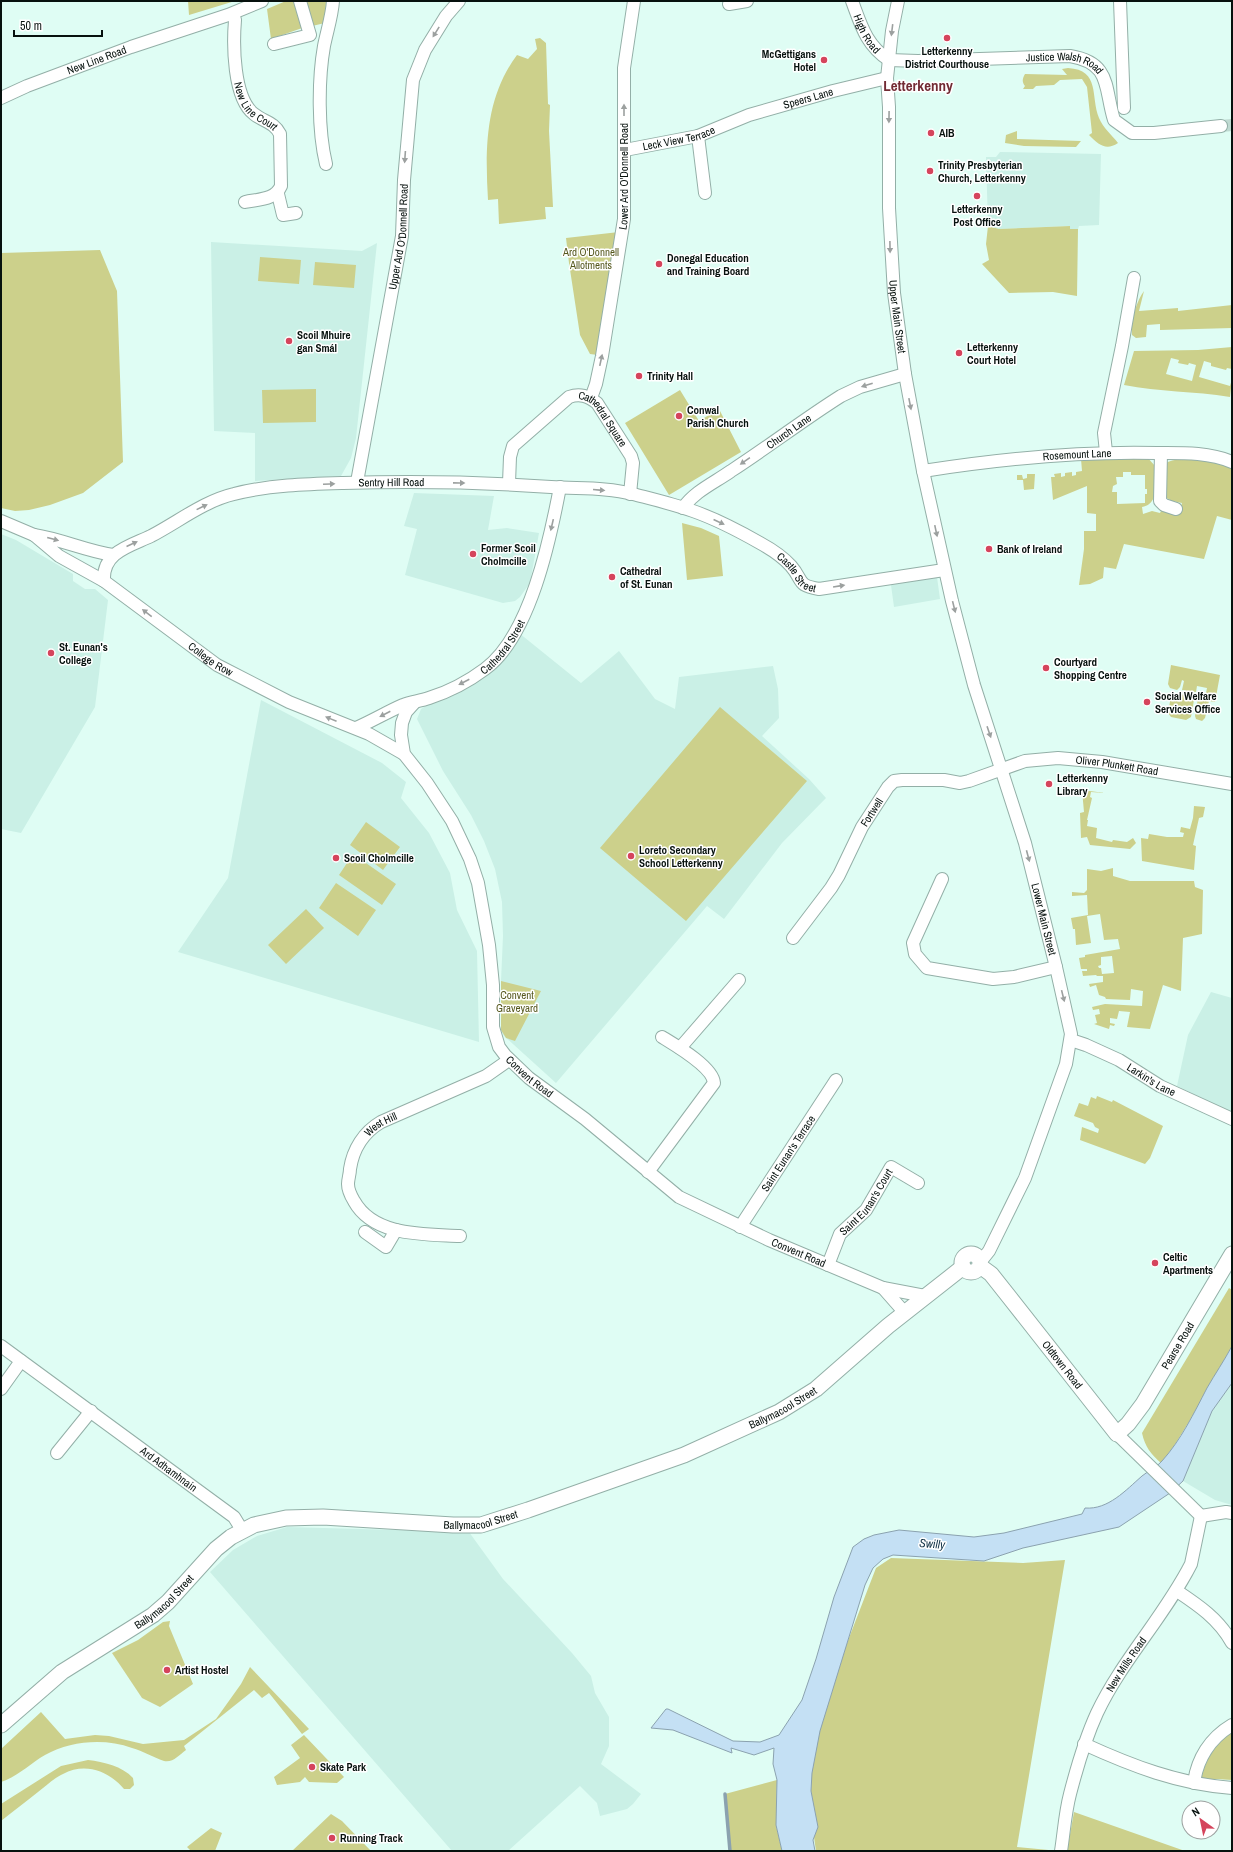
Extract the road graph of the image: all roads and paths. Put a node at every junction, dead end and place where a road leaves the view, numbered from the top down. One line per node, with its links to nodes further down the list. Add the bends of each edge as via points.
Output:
1 (262, 1): 11 (street, New Line Road)
2 (300, 1): 12 (street, via 310,35)
3 (333, 1): 21 (street, via 324,47 321,86 321,144)
4 (459, 1): 33 (street, Upper Ard O'Donnell Road, one-way to 33, via 446,16 425,50 413,80 405,156 402,236)
5 (634, 1): 20 (street, Lower Ard O'Donnell Road, one-way to 5, via 624,68)
6 (747, 1): 10 (street)
7 (852, 1): 13 (street, High Road, via 870,42 878,53)
8 (898, 1): 13 (street, Upper Main Street, one-way to 13)
9 (1120, 1): 16 (street)
10 (729, 4)
11 (233, 14): 15 (street, New Line Road, via 131,46); 23 (street, New Line Court, via 236,64 244,100 254,115 272,124 280,134 281,186)
12 (274, 44)
13 (889, 60): 14 (street, Upper Main Street); 18 (street, Justice Walsh Road, via 1070,56 1084,59 1095,66 1107,83 1114,120 1132,133)
14 (887, 78): 17 (street, Speers Lane, via 833,91); 27 (street, Upper Main Street, one-way to 27, via 890,254)
15 (1, 98)
16 (1124, 108)
17 (730, 122): 19 (street, Leck View Terrace)
18 (1221, 126)
19 (698, 136): 20 (street, Leck View Terrace); 22 (street)
20 (624, 150): 28 (street, Lower Ard O'Donnell Road, one-way to 20, via 602,356 623,227)
21 (326, 164)
22 (705, 193)
23 (278, 194): 24 (street); 25 (street, New Line Court, via 283,215)
24 (245, 202)
25 (296, 213)
26 (1134, 278): 29 (street, via 1104,433)
27 (904, 374): 32 (street, Upper Main Street, one-way to 32); 37 (street, Church Lane, one-way to 37, via 860,387 841,396 697,493)
28 (591, 398): 34 (street, Cathedral Square, via 575,394 569,397 513,446); 36 (street, Cathedral Square, via 597,403 631,456 633,463)
29 (1106, 452): 30 (street, Rosemount Lane); 32 (street, Rosemount Lane, via 956,465)
30 (1161, 453): 31 (street, Rosemount Lane, via 1224,458); 38 (street, via 1160,501)
31 (1232, 462)
32 (923, 471): 42 (street, Upper Main Street, one-way to 42)
33 (357, 482): 34 (street, Sentry Hill Road, one-way to 34); 41 (street, Sentry Hill Road, one-way to 33, via 196,510 233,494 261,489)
34 (509, 484): 35 (street, Sentry Hill Road)
35 (560, 487): 36 (street, Sentry Hill Road, one-way to 36); 44 (street, Cathedral Street, one-way to 44, via 542,570 518,628 502,654 486,669 468,680 431,698)
36 (630, 494): 37 (street, Sentry Hill Road)
37 (683, 508): 42 (street, Castle Street, one-way to 42, via 760,543 785,560 807,587 819,589)
38 (1176, 509)
39 (1, 521): 40 (street, College Row)
40 (34, 535): 41 (street, College Row, one-way to 41, via 49,537 100,553); 43 (street, College Row, via 59,556)
41 (113, 554): 43 (street, via 107,565)
42 (944, 570): 47 (street, Lower Main Street, one-way to 47, via 974,685)
43 (104, 581): 45 (street, College Row, one-way to 43, via 289,702 216,665)
44 (415, 702): 45 (street, Cathedral Street, one-way to 45); 46 (street, Convent Road, via 406,712 402,723)
45 (356, 728): 46 (street, College Row)
46 (404, 754): 56 (street, Convent Road, via 452,821 470,859 478,883 489,945 493,985 492,1027 499,1047)
47 (1002, 770): 48 (street, Oliver Plunkett Road, via 1025,761 1068,759 1102,762); 50 (street, Fortwell, via 960,783 944,780 894,781 862,828 831,888); 51 (street, Lower Main Street, one-way to 51, via 1028,857)
48 (1232, 784)
49 (942, 879): 51 (street, via 913,943 915,954 927,968 993,979)
50 (793, 938)
51 (1056, 967): 54 (street, Lower Main Street, one-way to 54)
52 (739, 980): 55 (street)
53 (662, 1037): 55 (street)
54 (1071, 1040): 58 (street, Larkin's Lane, via 1119,1060 1160,1086); 66 (street, Lower Main Street, via 1066,1064 1025,1178)
55 (680, 1048): 59 (street, via 707,1069 714,1083)
56 (509, 1060): 59 (street, Convent Road); 62 (street, West Hill, via 486,1076 373,1126 361,1139 352,1155 349,1193 358,1208 371,1219)
57 (836, 1080): 61 (street, Saint Eunan's Terrace)
58 (1232, 1119)
59 (648, 1172): 61 (street, Convent Road, via 679,1197)
60 (918, 1183): 67 (street, Saint Eunan's Court, via 891,1167 866,1210 840,1234)
61 (740, 1227): 67 (street, Convent Road)
62 (396, 1230): 63 (street, via 386,1247); 64 (street, West Hill)
63 (366, 1232)
64 (460, 1236)
65 (1232, 1254): 75 (main road, Pearse Road, via 1143,1404 1128,1424)
66 (980, 1264): 69 (main road, Ballymacool Street, via 977,1270 971,1272 963,1267); 75 (main road, Oldtown Road, via 991,1274)
67 (828, 1265): 68 (street, Convent Road)
68 (883, 1288): 69 (street); 70 (street)
69 (925, 1296): 70 (main road, Ballymacool Street)
70 (905, 1312): 79 (main road, Ballymacool Street, via 816,1389 778,1412 684,1455 500,1520 463,1526 366,1518 286,1518 265,1521)
71 (1, 1346): 72 (street, Ard Adhamhnain)
72 (21, 1361): 73 (street); 74 (street, Ard Adhamhnain)
73 (1, 1389)
74 (91, 1411): 76 (street); 79 (street, Ard Adhamhnain, via 234,1517)
75 (1116, 1434): 78 (street, Oldtown Road)
76 (57, 1453)
77 (1232, 1513): 78 (street)
78 (1201, 1516): 80 (street, New Mills Road, via 1191,1564)
79 (242, 1530): 82 (main road, Ballymacool Street, via 216,1549 153,1615 62,1672)
80 (1176, 1591): 81 (street, via 1213,1617); 84 (street, New Mills Road, via 1116,1679 1097,1713)
81 (1232, 1643)
82 (1, 1725)
83 (1232, 1725): 85 (street, via 1222,1731 1208,1746 1196,1769)
84 (1084, 1744): 85 (street, via 1121,1761); 87 (street, New Mills Road, via 1070,1795)
85 (1194, 1784): 86 (street)
86 (1232, 1788)
87 (1061, 1851)

